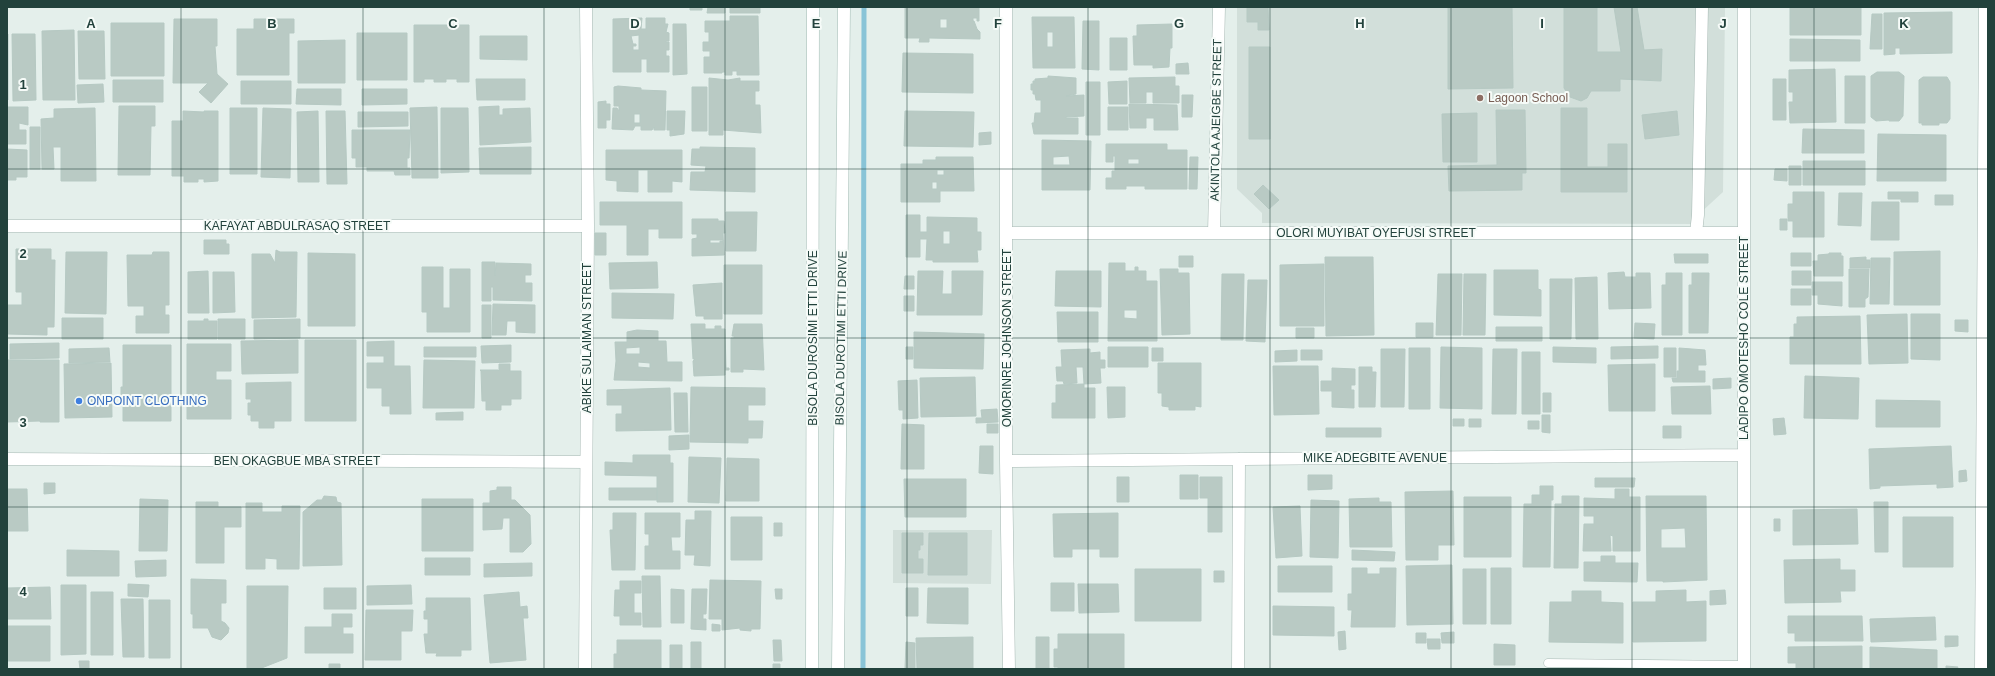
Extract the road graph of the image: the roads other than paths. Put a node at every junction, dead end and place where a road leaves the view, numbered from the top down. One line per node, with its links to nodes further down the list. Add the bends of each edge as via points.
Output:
1 (586, 7): 10 (street, ABIKE SULAIMAN STREET)
2 (814, 7): 23 (street, BISOLA DUROSIMI ETTI DRIVE)
3 (844, 7): 24 (street, BISOLA DUROTIMI ETTI DRIVE)
4 (1006, 7): 11 (street, OMORINRE JOHNSON STREET)
5 (1218, 7): 12 (street, AKINTOLA AJEIGBE STREET)
6 (1702, 7): 13 (street)
7 (1744, 7): 14 (street, LADIPO OMOTESHO COLE STREET)
8 (1985, 7): 27 (street)
9 (7, 226): 10 (street, KAFAYAT ABDULRASAQ STREET)
10 (588, 226): 19 (street, ABIKE SULAIMAN STREET)
11 (1007, 233): 12 (street, OLORI MUYIBAT OYEFUSI STREET); 18 (street, OMORINRE JOHNSON STREET)
12 (1214, 233): 13 (street, OLORI MUYIBAT OYEFUSI STREET)
13 (1696, 233): 14 (street, OLORI MUYIBAT OYEFUSI STREET)
14 (1744, 233): 15 (street, LADIPO OMOTESHO COLE STREET)
15 (1744, 455): 17 (street, MIKE ADEGBITE AVENUE); 21 (street, LADIPO OMOTESHO COLE STREET)
16 (7, 459): 19 (street, BEN OKAGBUE MBA STREET)
17 (1239, 459): 18 (street, MIKE ADEGBITE AVENUE); 26 (street)
18 (1006, 461): 25 (street, OMORINRE JOHNSON STREET)
19 (586, 462): 22 (street, ABIKE SULAIMAN STREET)
20 (1548, 663): 21 (lane)
21 (1744, 667)
22 (585, 669)
23 (812, 669)
24 (838, 669)
25 (1009, 669)
26 (1238, 669)
27 (1981, 669)

